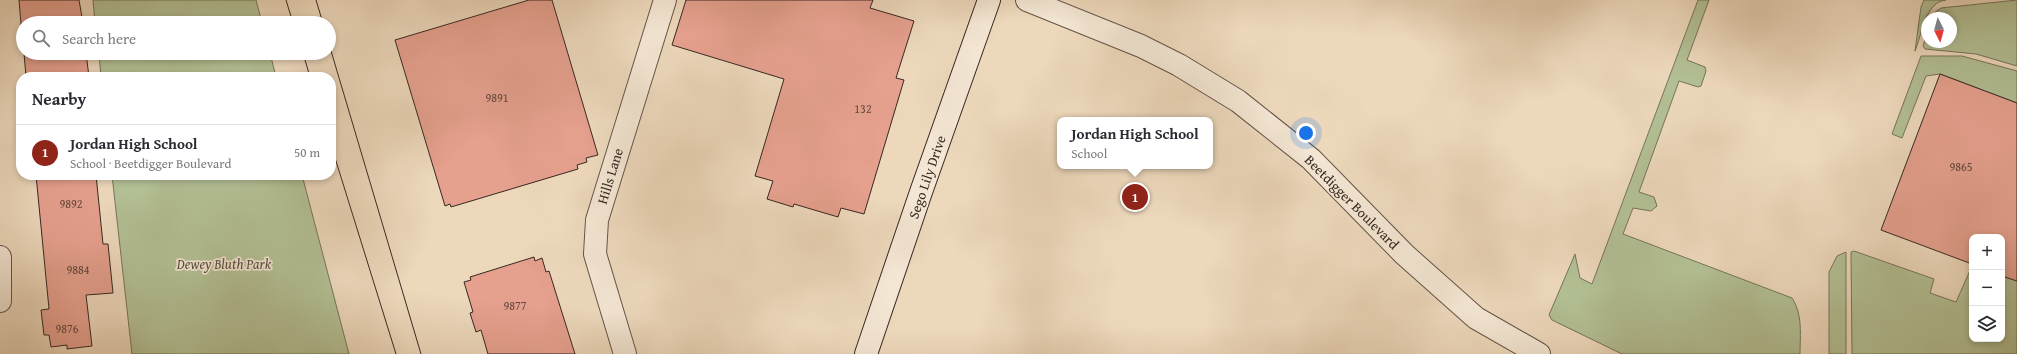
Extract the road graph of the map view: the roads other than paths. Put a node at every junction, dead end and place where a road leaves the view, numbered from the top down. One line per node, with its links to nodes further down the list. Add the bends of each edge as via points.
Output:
1 (665, 0): 6 (street, Hills Lane, via 597,220 595,254)
2 (989, 0): 7 (street, Sego Lily Drive)
3 (1027, 0): 8 (street, Beetdigger Boulevard, via 1141,46 1238,101 1311,159 1404,254 1476,318)
4 (0, 257): 5 (street)
5 (0, 301)
6 (625, 354)
7 (866, 354)
8 (1539, 354)

